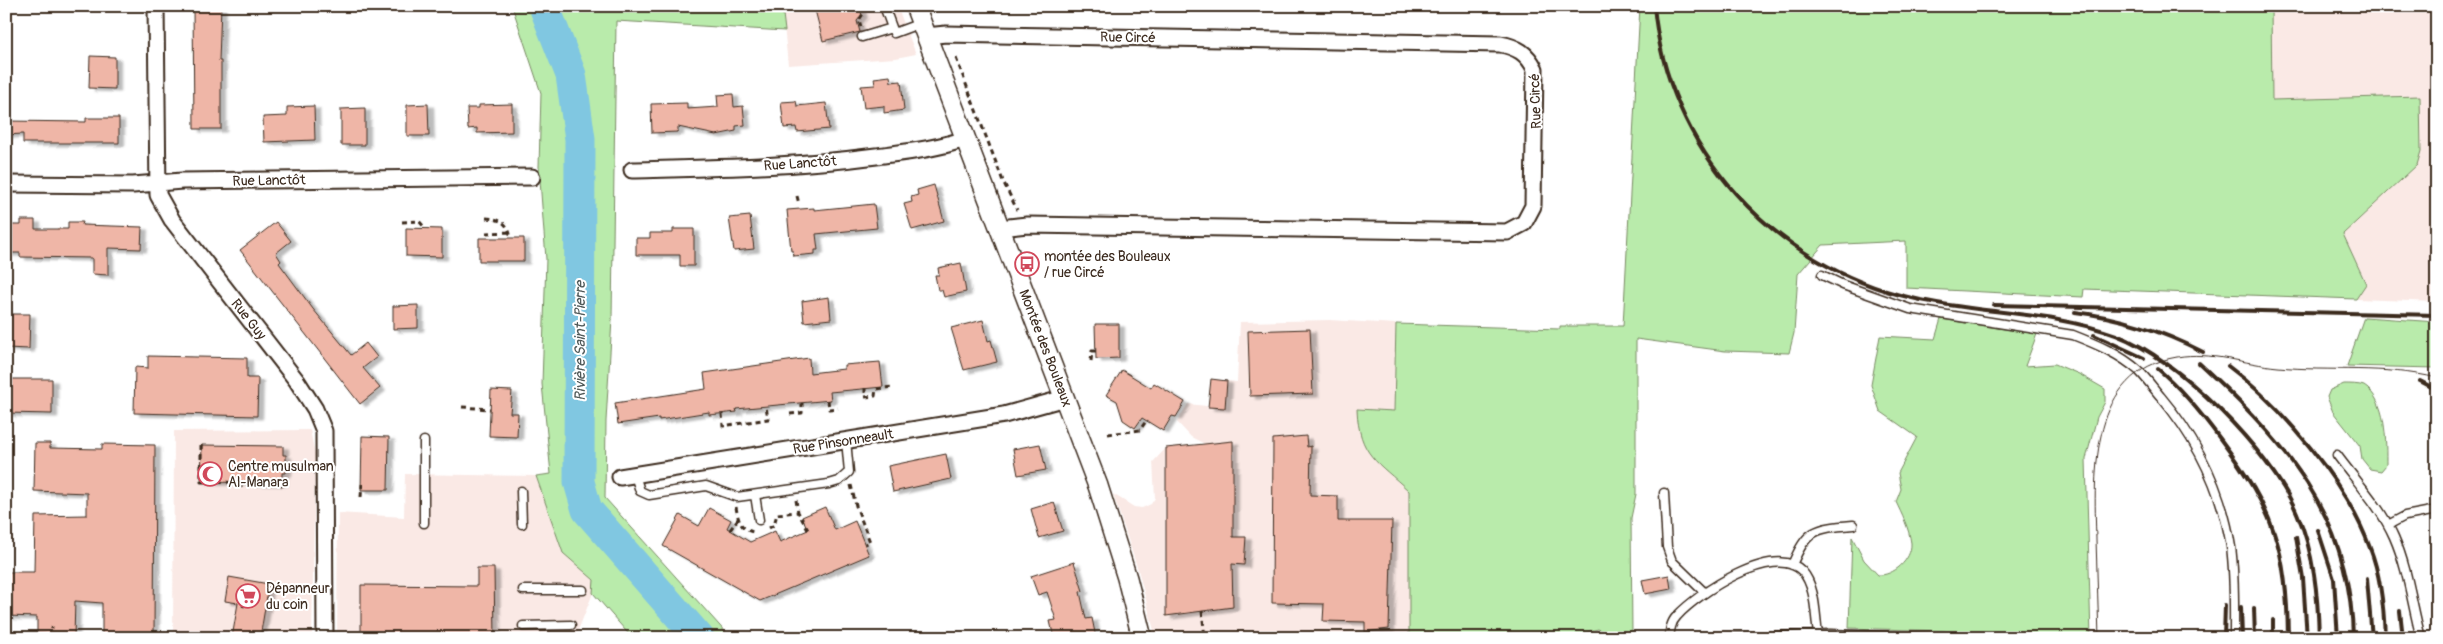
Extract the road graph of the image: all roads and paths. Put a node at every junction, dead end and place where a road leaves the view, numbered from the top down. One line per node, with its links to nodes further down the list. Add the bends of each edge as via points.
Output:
1 (156, 6): 11 (street, Rue Guy)
2 (860, 6): 6 (path)
3 (884, 6): 5 (lane)
4 (921, 22): 5 (lane, via 894,33); 8 (street, Montée des Bouleaux); 19 (street, Rue Circé, via 957,34 1500,44 1518,48 1535,69 1534,206 1524,223 1507,232 1027,225)
5 (892, 28): 6 (lane)
6 (862, 33)
7 (956, 58): 15 (path)
8 (965, 139): 9 (street, Rue Lanctôt, via 932,149 839,161); 19 (street, Montée des Bouleaux)
9 (632, 170)
10 (532, 177): 11 (street, Rue Lanctôt)
11 (157, 183): 12 (street, Rue Lanctôt); 76 (street, Rue Guy, via 158,195 172,220 297,381 322,426 325,440)
12 (6, 184)
13 (797, 196): 14 (path)
14 (799, 204)
15 (1017, 210)
16 (486, 218): 20 (path, via 504,222)
17 (402, 222): 18 (path, via 420,222)
18 (425, 228)
19 (1000, 228): 28 (street, Montée des Bouleaux)
20 (510, 232): 21 (path); 22 (path)
21 (486, 233)
22 (511, 238)
23 (1822, 275): 83 (lane, via 1910,309 2073,335 2098,345 2140,372 2175,414 2200,451 2214,481 2231,546)
24 (1096, 351): 25 (path, via 1092,350)
25 (1091, 361)
26 (892, 387): 27 (path, via 876,389 875,396 864,397)
27 (865, 388)
28 (1066, 398): 39 (street, Rue Pinsonneault, via 1004,415); 78 (street, Montée des Bouleaux, via 1117,544)
29 (828, 400): 33 (path, via 828,409)
30 (802, 403): 36 (path, via 802,413)
31 (766, 406): 35 (path, via 768,419 745,424 723,426)
32 (462, 407): 34 (path)
33 (838, 408)
34 (490, 409)
35 (722, 414)
36 (790, 414)
37 (1146, 421): 38 (path, via 1140,430)
38 (1108, 434)
39 (846, 440): 43 (street, Rue Pinsonneault); 53 (lane, via 850,468 839,481)
40 (424, 441): 59 (lane)
41 (202, 445): 45 (path)
42 (2337, 455): 62 (lane)
43 (635, 474): 44 (street, Rue Pinsonneault); 53 (lane, via 640,491 649,495 706,486 732,497)
44 (620, 477)
45 (201, 482): 46 (path); 48 (path)
46 (241, 483): 49 (path); 50 (path, via 282,484)
47 (362, 484): 54 (path)
48 (201, 487)
49 (241, 489)
50 (284, 490)
51 (521, 491): 60 (lane)
52 (1664, 493): 68 (lane, via 1667,547 1672,561)
53 (755, 495): 58 (lane)
54 (361, 497)
55 (855, 502): 64 (path, via 870,542)
56 (2437, 510): 62 (lane, via 2405,516)
57 (738, 518): 63 (path)
58 (759, 520)
59 (424, 523)
60 (522, 524)
61 (1853, 525): 65 (lane, via 1814,532 1802,541)
62 (2388, 525): 84 (lane, via 2402,558)
63 (730, 530)
64 (865, 544)
65 (1792, 565): 68 (lane, via 1764,564 1745,570); 74 (lane, via 1802,570 1809,582)
66 (523, 590): 67 (lane)
67 (583, 590)
68 (1705, 593): 80 (lane, via 1677,616)
69 (1202, 611): 79 (path)
70 (523, 626): 71 (lane)
71 (571, 626)
72 (52, 627): 75 (path)
73 (362, 630): 77 (path)
74 (1818, 634): 81 (lane); 82 (lane)
75 (52, 638)
76 (325, 638)
77 (361, 638)
78 (1142, 638)
79 (1205, 638)
80 (1669, 638)
81 (1722, 638)
82 (1941, 638)
83 (2234, 638)
84 (2421, 638)

